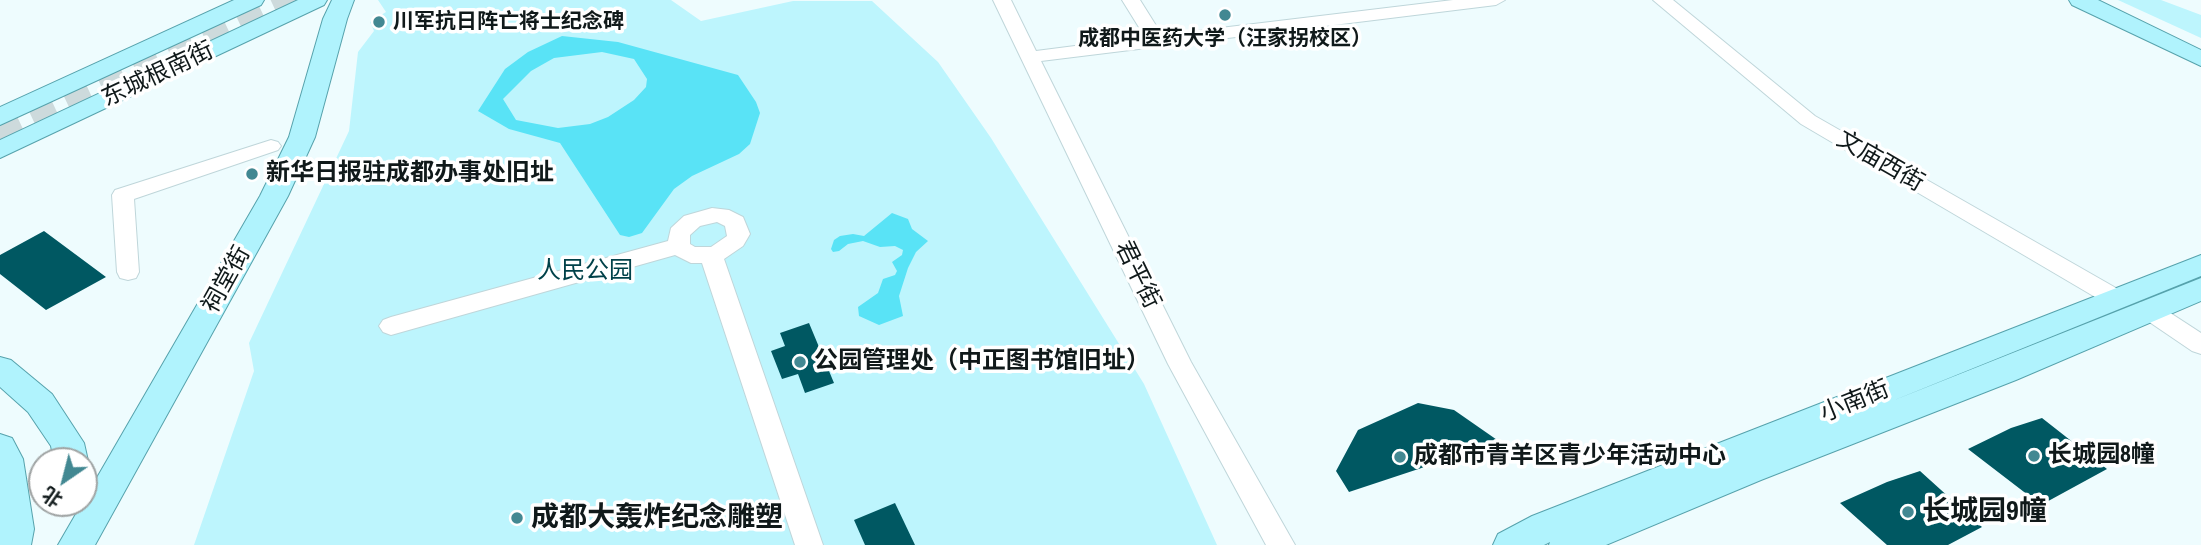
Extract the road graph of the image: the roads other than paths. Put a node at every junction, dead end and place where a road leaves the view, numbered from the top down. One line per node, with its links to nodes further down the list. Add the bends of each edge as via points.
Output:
1 (253, 0): 14 (main road, 东城根南街)
2 (316, 0): 16 (main road, 东城根南街)
3 (343, 0): 32 (main road, 祠堂街, via 302,137 274,196)
4 (1002, 0): 12 (street, 君平街)
5 (1131, 0): 10 (street)
6 (1496, 0): 10 (street)
7 (1662, 0): 22 (street, 文庙西街, via 1808,120)
8 (2080, 0): 13 (main road)
9 (2097, 0): 11 (main road)
10 (1156, 40): 12 (street)
11 (2201, 49)
12 (1030, 57): 34 (street, 君平街, via 1180,364)
13 (2201, 59)
14 (0, 117)
15 (271, 146): 20 (street, via 123,195)
16 (0, 150)
17 (679, 246): 18 (street, via 691,254); 18 (street, via 679,233 692,221 712,215 729,218 739,228 736,241); 24 (street)
18 (710, 255): 33 (street)
19 (2201, 265): 22 (main road, 小南街)
20 (128, 272)
21 (2201, 289): 23 (main road, 小南街)
22 (2115, 298): 35 (main road, 小南街, via 1618,497)
23 (2147, 309): 25 (street); 36 (main road, 小南街, via 2005,371)
24 (391, 326)
25 (2201, 345)
26 (0, 369): 27 (main road, via 40,403)
27 (69, 447)
28 (0, 448): 30 (main road, via 13,497)
29 (74, 517): 31 (main road)
30 (13, 545)
31 (68, 545)
32 (76, 545)
33 (809, 545)
34 (1281, 545)
35 (1511, 545)
36 (1567, 545)

